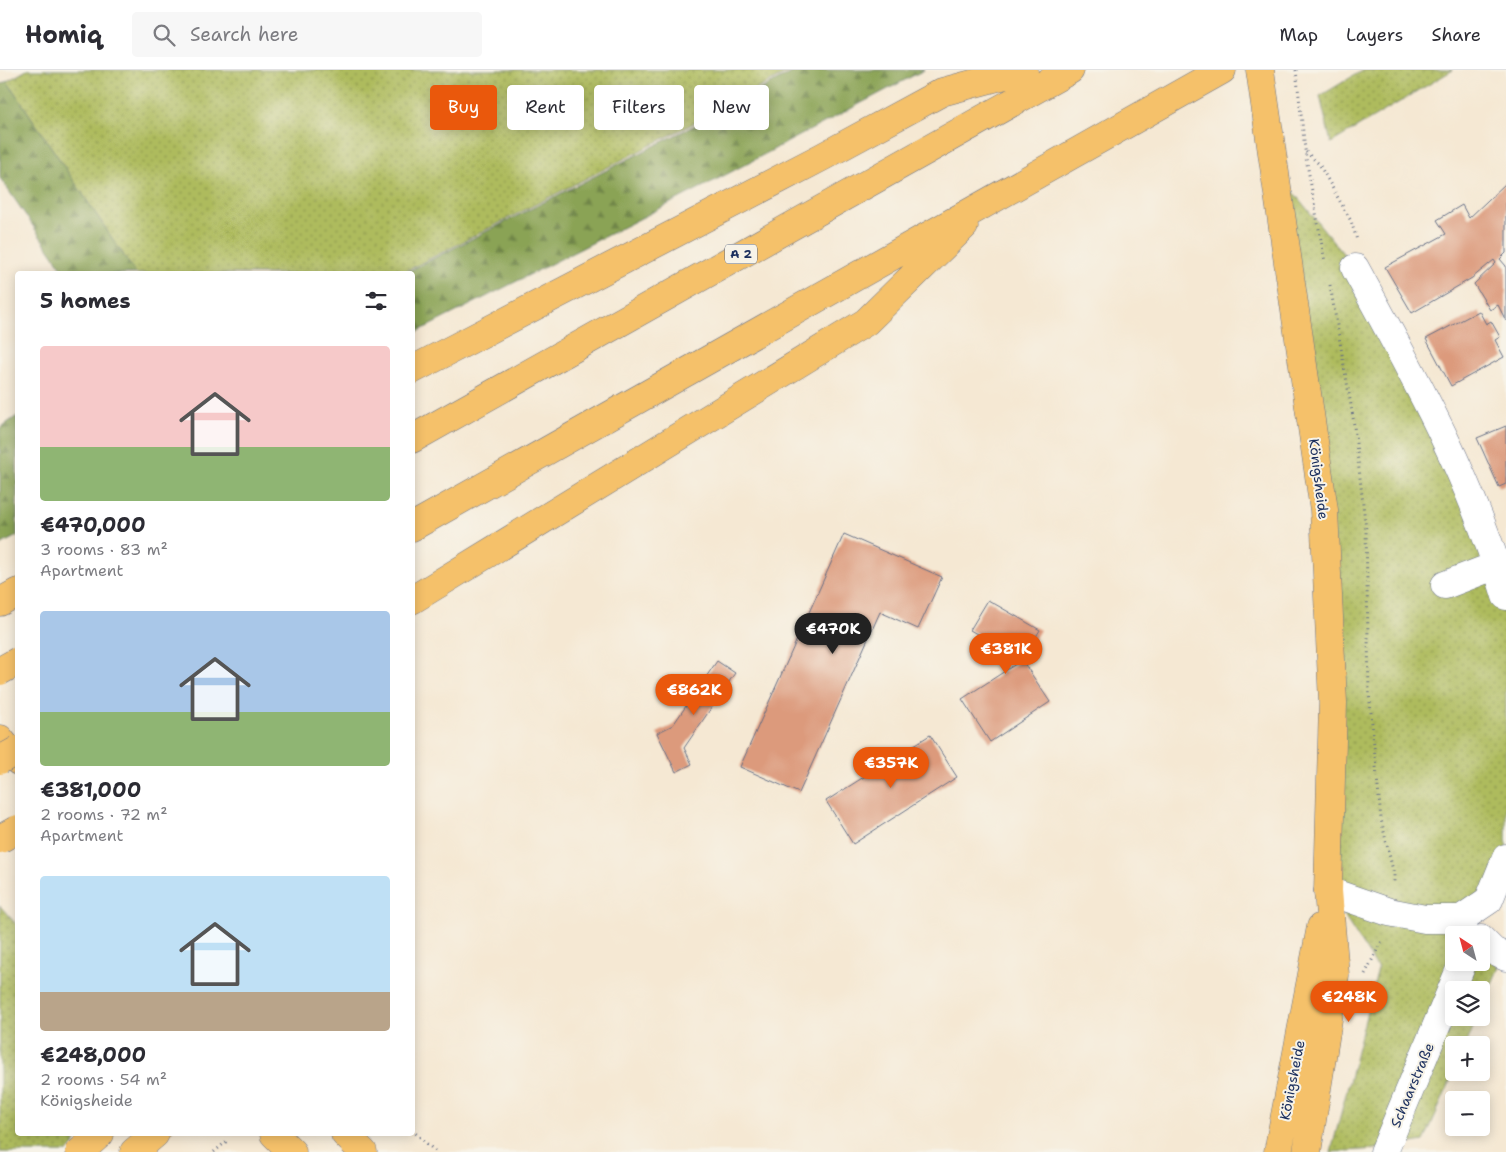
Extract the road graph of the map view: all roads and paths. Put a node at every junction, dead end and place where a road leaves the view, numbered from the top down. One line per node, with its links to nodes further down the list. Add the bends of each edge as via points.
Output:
1 (1024, 70): 9 (main road, via 942,92)
2 (1070, 70): 10 (main road, A 2)
3 (1222, 70): 6 (main road)
4 (1260, 70): 25 (main road, Königsheide, via 1324,510 1333,703)
5 (1305, 152): 7 (path, via 1320,164)
6 (992, 199): 11 (main road); 16 (main road, via 866,322)
7 (1357, 237)
8 (1354, 268): 12 (street, via 1428,402 1474,502)
9 (415, 368)
10 (415, 437)
11 (415, 525)
12 (1497, 565): 13 (street); 15 (street)
13 (1445, 585)
14 (15, 594): 17 (main road)
15 (1506, 596)
16 (415, 598)
17 (0, 602)
18 (15, 663): 19 (main road, bridge)
19 (0, 671)
20 (0, 823): 23 (main road)
21 (15, 831): 22 (main road, bridge)
22 (0, 839)
23 (15, 840)
24 (1506, 858): 27 (street, via 1489,900)
25 (1328, 891): 26 (street, via 1389,912); 41 (main road, Königsheide); 42 (main road, Königsheide, via 1335,975)
26 (1452, 926)
27 (1470, 926)
28 (1490, 949): 29 (street)
29 (1506, 956)
30 (1459, 971): 43 (street, Schaarstraße)
31 (415, 1133): 40 (path)
32 (153, 1136): 36 (main road)
33 (276, 1136): 38 (main road)
34 (347, 1136): 39 (main road)
35 (228, 1140): 37 (path)
36 (134, 1152)
37 (214, 1152)
38 (292, 1152)
39 (363, 1152)
40 (436, 1152)
41 (1278, 1152)
42 (1307, 1152)
43 (1384, 1152)

